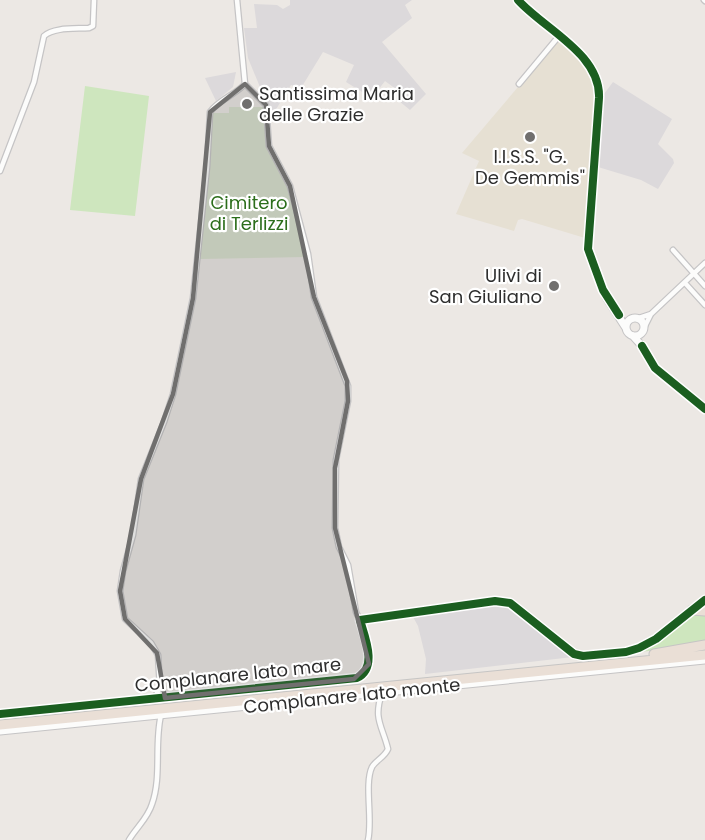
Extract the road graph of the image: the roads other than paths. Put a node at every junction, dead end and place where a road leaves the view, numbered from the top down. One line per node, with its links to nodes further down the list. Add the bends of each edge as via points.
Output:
1 (94, 0): 7 (street, via 93,26 44,36 34,82)
2 (237, 0): 5 (street)
3 (518, 0): 4 (street)
4 (559, 36): 6 (street); 15 (street, via 586,60 598,81 588,249 606,297)
5 (245, 84): 26 (street, via 267,110 269,146 290,186 308,254 314,297 348,386 335,468 335,528); 30 (street, via 210,112 193,298 173,394 141,479 120,591 125,620 158,652)
6 (519, 84)
7 (0, 171)
8 (673, 250): 10 (street)
9 (705, 263): 10 (street)
10 (694, 274): 11 (street); 12 (street)
11 (685, 282): 13 (street); 14 (street)
12 (705, 286)
13 (705, 305)
14 (651, 314): 16 (street); 17 (street)
15 (619, 315): 16 (street); 18 (street)
16 (635, 318): 17 (street); 18 (street, via 627,322)
17 (645, 326): 19 (street)
18 (626, 328): 20 (street)
19 (642, 334): 20 (street); 21 (street)
20 (633, 336): 21 (street)
21 (642, 346): 22 (street, via 655,368)
22 (705, 409)
23 (705, 600): 24 (street)
24 (692, 610): 25 (highway); 26 (street, via 641,647 583,656 567,651 504,601)
25 (705, 610)
26 (360, 620): 33 (street, Complanare lato mare, via 369,661 358,678)
27 (705, 647): 39 (highway)
28 (705, 655): 40 (highway)
29 (705, 660): 31 (street, Complanare lato monte)
30 (160, 687): 33 (street); 34 (street)
31 (382, 693): 32 (street, Complanare lato monte); 35 (street)
32 (369, 694): 35 (street); 37 (street, Complanare lato monte)
33 (165, 698): 34 (street, Complanare lato mare)
34 (154, 699): 36 (street, Complanare lato mare)
35 (377, 707): 44 (street, via 388,749 372,768)
36 (0, 714)
37 (161, 715): 38 (street, Complanare lato monte); 41 (street)
38 (150, 716): 41 (street); 42 (street, Complanare lato monte)
39 (0, 720)
40 (0, 725)
41 (158, 729): 43 (street, via 153,804)
42 (0, 731)
43 (129, 840)
44 (368, 840)

